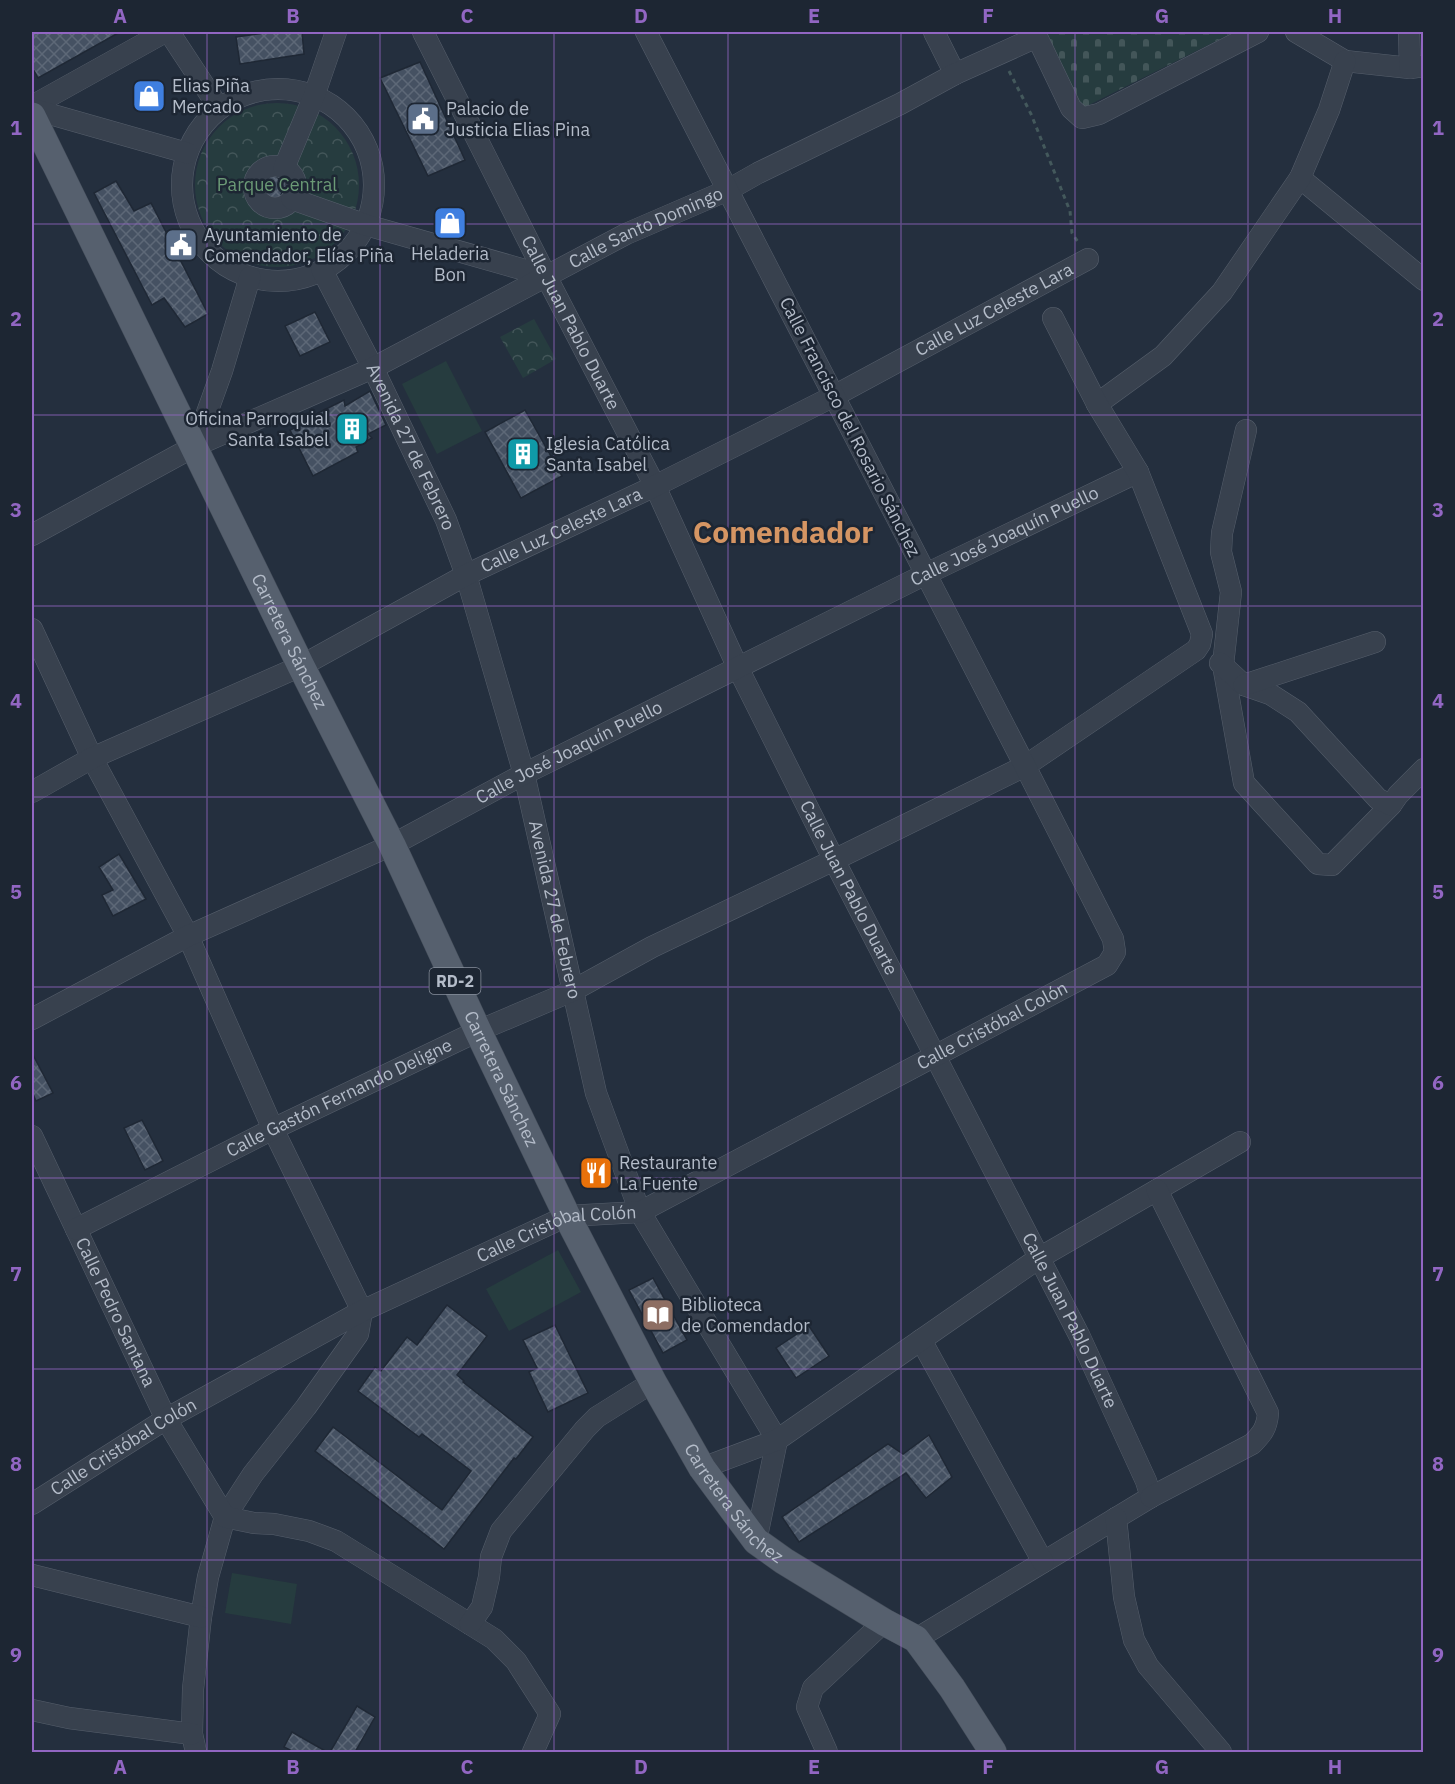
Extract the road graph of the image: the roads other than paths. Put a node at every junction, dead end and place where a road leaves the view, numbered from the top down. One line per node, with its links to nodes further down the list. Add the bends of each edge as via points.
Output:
1 (167, 32): 13 (street); 14 (street)
2 (336, 32): 12 (street)
3 (423, 32): 24 (street, Calle Juan Pablo Duarte)
4 (646, 32): 19 (street, Calle Francisco del Rosario Sánchez)
5 (934, 32): 11 (street)
6 (1258, 32): 11 (street, Calle Santo Domingo, via 1099,114 1082,118 1071,108 1037,37)
7 (1296, 32): 9 (street)
8 (1409, 32): 10 (street)
9 (1345, 61): 10 (street); 18 (street)
10 (1417, 67)
11 (955, 74): 19 (street, Calle Santo Domingo)
12 (314, 96): 14 (street, via 290,89 265,89 240,96); 17 (street); 21 (street, via 341,112 361,136 372,165 374,196)
13 (32, 107): 16 (street)
14 (219, 108): 16 (street, via 200,128)
15 (32, 116): 32 (main road, Carretera Sánchez / RD-2)
16 (187, 153): 25 (street, via 181,183 186,214 195,232 222,263)
17 (284, 168): 20 (street, via 294,178); 20 (street, via 262,170 255,191 263,204 270,207 282,207)
18 (1300, 178): 26 (street); 30 (street, via 1222,292 1163,356)
19 (728, 190): 24 (street, Calle Santo Domingo, via 626,234); 29 (street, Calle Francisco del Rosario Sánchez)
20 (292, 199): 21 (street)
21 (366, 225): 23 (street, via 348,251); 24 (street)
22 (1088, 259): 29 (street, Calle Luz Celeste Lara)
23 (322, 270): 25 (street, via 291,280); 28 (street, Avenida 27 de Febrero)
24 (546, 276): 28 (street, Calle Santo Domingo); 34 (street, Calle Juan Pablo Duarte)
25 (250, 277): 32 (street)
26 (1424, 280)
27 (1053, 318): 30 (street)
28 (374, 368): 32 (street, Calle Santo Domingo); 37 (street, Avenida 27 de Febrero, via 446,520)
29 (834, 396): 34 (street, Calle Luz Celeste Lara); 36 (street, Calle Francisco del Rosario Sánchez)
30 (1097, 404): 33 (street)
31 (1246, 430): 41 (street, via 1222,533 1221,552 1231,592)
32 (195, 446): 35 (street, Calle Santo Domingo); 42 (main road, Carretera Sánchez / RD-2)
33 (1138, 472): 36 (street, Calle José Joaquín Puello); 40 (street, via 1202,634)
34 (655, 486): 37 (street, Calle Luz Celeste Lara); 43 (street, Calle Juan Pablo Duarte)
35 (32, 535)
36 (926, 574): 43 (street, Calle José Joaquín Puello); 46 (street, Calle Francisco del Rosario Sánchez)
37 (466, 575): 42 (street, Calle Luz Celeste Lara); 48 (street, Avenida 27 de Febrero)
38 (32, 628): 45 (street)
39 (1375, 642): 44 (street)
40 (1200, 644): 41 (street); 46 (street, Calle Gastón Fernando Deligne, via 1189,656)
41 (1223, 665): 44 (street); 50 (street, via 1244,783 1318,864 1332,865)
42 (301, 666): 45 (street, Calle Luz Celeste Lara); 51 (main road, Carretera Sánchez / RD-2)
43 (738, 668): 48 (street, Calle José Joaquín Puello); 52 (street, Calle Juan Pablo Duarte)
44 (1244, 685): 50 (street, via 1270,694 1298,712 1378,799)
45 (92, 758): 49 (street, Calle Luz Celeste Lara); 53 (street)
46 (1025, 766): 52 (street, Calle Gastón Fernando Deligne); 54 (street, Calle Francisco del Rosario Sánchez, via 1113,939)
47 (1424, 769): 50 (street)
48 (524, 774): 51 (street, Calle José Joaquín Puello); 55 (street, Avenida 27 de Febrero)
49 (32, 792)
50 (1391, 805)
51 (392, 845): 53 (street, Calle José Joaquín Puello); 57 (main road, Carretera Sánchez / RD-2)
52 (834, 860): 55 (street, Calle Gastón Fernando Deligne, via 652,947); 58 (street, Calle Juan Pablo Duarte)
53 (188, 936): 56 (street, Calle José Joaquín Puello); 59 (street)
54 (1115, 952): 58 (street, Calle Cristóbal Colón, via 1107,965)
55 (572, 991): 57 (street, Calle Gastón Fernando Deligne); 63 (street, Avenida 27 de Febrero, via 596,1093)
56 (32, 1019)
57 (477, 1031): 59 (street, Calle Gastón Fernando Deligne); 64 (main road, Carretera Sánchez / RD-2)
58 (936, 1056): 63 (street, Calle Cristóbal Colón); 66 (street, Calle Juan Pablo Duarte)
59 (273, 1129): 65 (street, Calle Gastón Fernando Deligne); 67 (street)
60 (32, 1136): 65 (street, Calle Pedro Santana)
61 (1240, 1142): 62 (street)
62 (1157, 1190): 66 (street); 73 (street, via 1268,1413 1267,1425 1252,1444)
63 (640, 1212): 64 (street, Calle Cristóbal Colón); 71 (street, Avenida 27 de Febrero)
64 (567, 1216): 67 (street, Calle Cristóbal Colón); 69 (main road, Carretera Sánchez / RD-2)
65 (76, 1229): 70 (street, Calle Pedro Santana)
66 (1039, 1258): 68 (street); 73 (street, Calle Juan Pablo Duarte, via 1079,1335)
67 (362, 1311): 70 (street, Calle Cristóbal Colón); 75 (street, via 358,1334)
68 (921, 1340): 71 (street); 78 (street)
69 (653, 1382): 72 (main road, Carretera Sánchez / RD-2); 82 (street, via 597,1417 501,1531 491,1557 482,1607)
70 (166, 1419): 74 (street, Calle Cristóbal Colón); 75 (street, Calle Pedro Santana)
71 (777, 1440): 72 (street); 77 (street)
72 (702, 1468): 77 (main road, Carretera Sánchez / RD-2)
73 (1151, 1497): 76 (street)
74 (32, 1504)
75 (225, 1516): 80 (street); 82 (street, via 309,1531 336,1541)
76 (1116, 1518): 78 (street); 89 (street, via 1124,1597 1140,1654)
77 (756, 1541): 81 (main road, Carretera Sánchez / RD-2)
78 (1042, 1562): 83 (street)
79 (32, 1575): 80 (street)
80 (201, 1617): 85 (street, via 193,1689)
81 (884, 1622): 83 (main road, Carretera Sánchez / RD-2); 87 (street, via 813,1688 807,1707)
82 (470, 1624): 86 (street, via 494,1639 516,1661 550,1714)
83 (916, 1639): 88 (main road, Carretera Sánchez / RD-2)
84 (32, 1710): 85 (street)
85 (194, 1743)
86 (533, 1752)
87 (827, 1752)
88 (993, 1752)
89 (1221, 1752)

